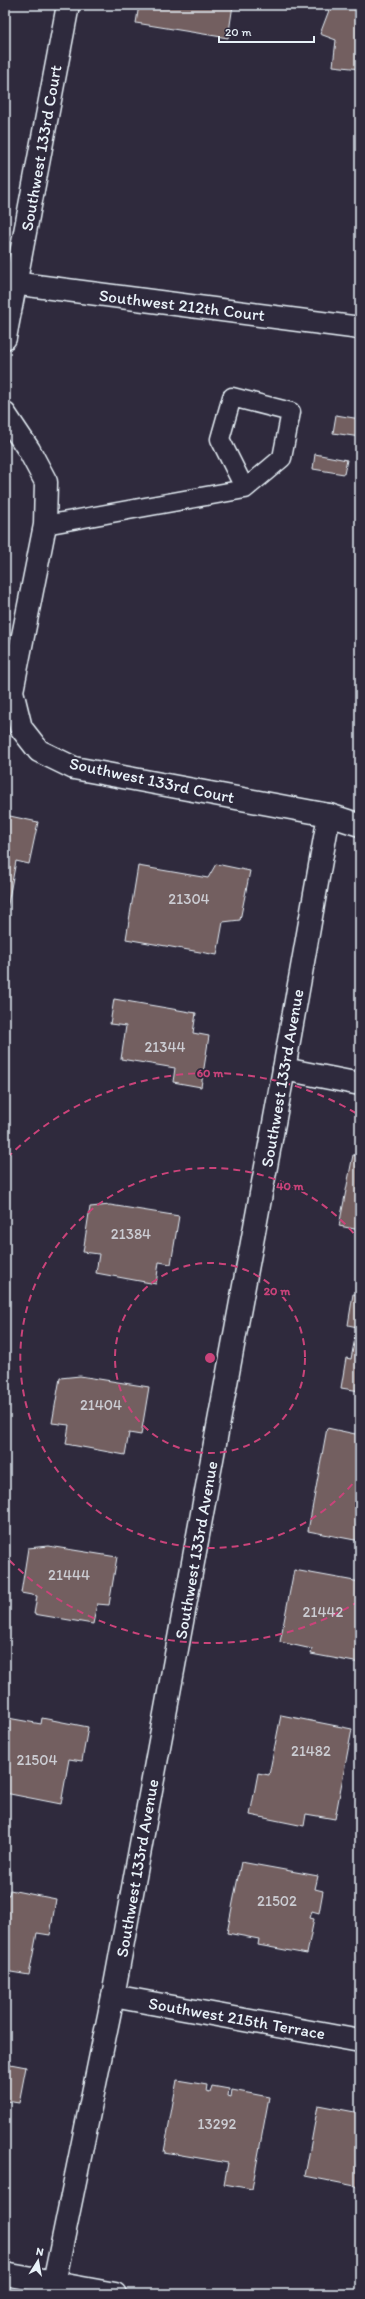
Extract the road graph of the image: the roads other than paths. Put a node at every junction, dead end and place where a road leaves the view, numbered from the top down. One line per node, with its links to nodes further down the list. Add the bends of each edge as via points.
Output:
1 (68, 5): 2 (street, Southwest 133rd Court)
2 (10, 283): 3 (street, Southwest 212th Court); 4 (street, Southwest 133rd Court)
3 (360, 328)
4 (5, 338)
5 (5, 414): 7 (street, Southwest 133rd Court, via 46,482)
6 (245, 489): 6 (lane, via 282,458 291,412 232,397 220,439); 7 (lane)
7 (45, 525): 8 (street, Southwest 133rd Court, via 12,691 21,728 39,751 74,768)
8 (329, 815): 9 (street, Southwest 133rd Court); 10 (street, Southwest 133rd Avenue)
9 (360, 825)
10 (284, 1070): 11 (street); 12 (street, Southwest 133rd Avenue)
11 (360, 1084)
12 (113, 1996): 13 (street, Southwest 215th Terrace); 15 (street, Southwest 133rd Avenue)
13 (360, 2041)
14 (5, 2274): 15 (street)
15 (54, 2283): 16 (street)
16 (86, 2291): 17 (street)
17 (114, 2294)

